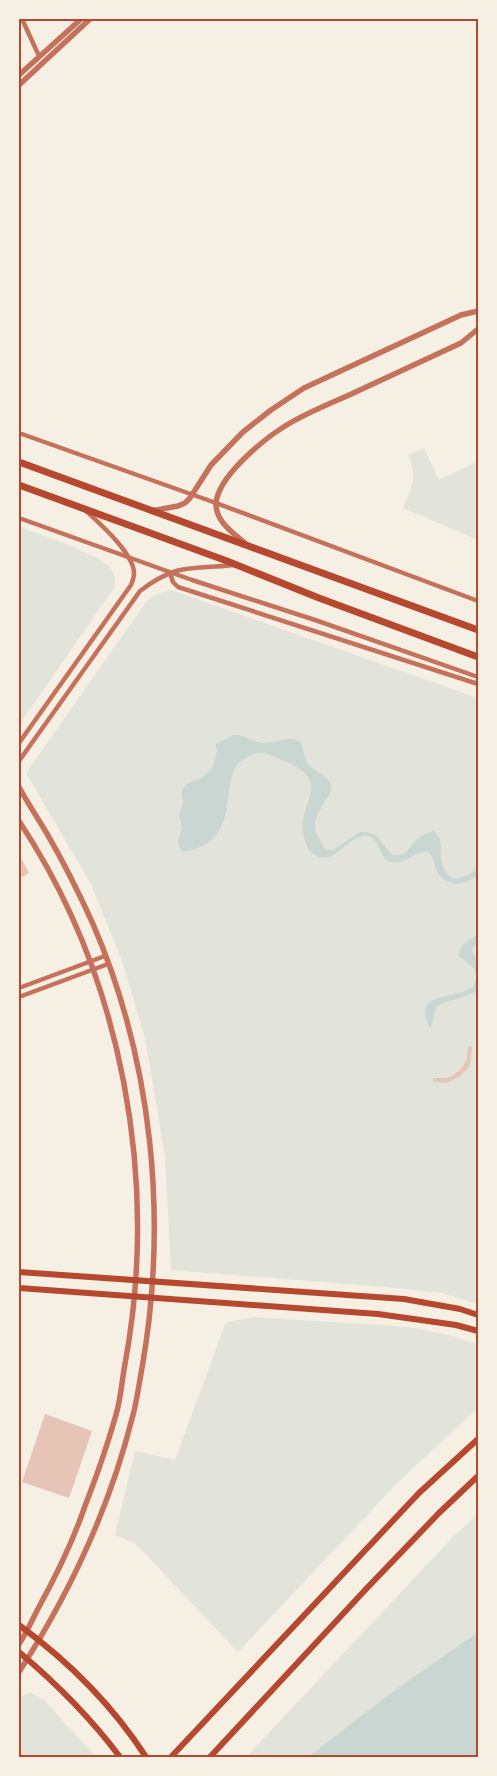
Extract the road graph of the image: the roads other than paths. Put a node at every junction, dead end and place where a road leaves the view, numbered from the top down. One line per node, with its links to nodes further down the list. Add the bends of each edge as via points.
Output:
1 (22, 19): 4 (street)
2 (81, 19): 4 (street)
3 (90, 19): 6 (street)
4 (39, 56): 5 (street)
5 (19, 75)
6 (19, 84)
7 (478, 311): 12 (street, via 461,315 304,388 243,432)
8 (478, 329): 13 (street, via 461,343 286,425 240,463 219,492)
9 (19, 433): 12 (street)
10 (19, 460): 15 (highway)
11 (19, 485): 14 (highway)
12 (192, 494): 13 (street); 15 (street, via 178,506)
13 (216, 503): 17 (street, via 224,524); 21 (street)
14 (82, 508): 18 (street, via 111,535); 19 (highway)
15 (151, 511): 17 (highway)
16 (19, 518): 18 (street)
17 (249, 546): 22 (highway)
18 (128, 557): 20 (street); 26 (street, via 134,575 130,585)
19 (236, 565): 20 (street, via 184,568); 23 (highway)
20 (170, 572): 24 (street); 25 (street, via 178,587); 27 (street, via 140,591)
21 (478, 601)
22 (478, 630)
23 (478, 657)
24 (478, 677)
25 (478, 684)
26 (19, 743)
27 (19, 761)
28 (19, 788): 30 (street, via 58,852)
29 (19, 821): 31 (street, via 60,896)
30 (105, 956): 31 (street); 32 (street)
31 (89, 962): 33 (street); 34 (street)
32 (108, 964): 33 (street); 38 (street, via 126,1020 147,1117 153,1174)
33 (92, 970): 35 (street); 37 (street, via 112,1031 130,1119 136,1175)
34 (19, 988)
35 (19, 997)
36 (19, 1272): 37 (main road)
37 (136, 1280): 38 (main road); 40 (street)
38 (153, 1281): 41 (street); 42 (main road, via 404,1299 460,1308)
39 (19, 1288): 40 (main road)
40 (134, 1297): 41 (main road); 47 (street, via 117,1410 99,1469 68,1549)
41 (152, 1298): 43 (main road, via 401,1316); 48 (street, via 134,1414 116,1474 84,1556)
42 (478, 1315)
43 (478, 1331)
44 (478, 1439): 55 (main road, via 419,1493)
45 (478, 1476): 56 (main road, via 374,1581)
46 (19, 1625): 47 (main road)
47 (26, 1631): 48 (main road); 49 (street)
48 (39, 1641): 51 (street); 54 (main road, via 106,1703)
49 (19, 1644)
50 (19, 1652): 51 (main road)
51 (27, 1659): 52 (street); 53 (main road, via 84,1712)
52 (19, 1672)
53 (120, 1757)
54 (146, 1757)
55 (171, 1757)
56 (210, 1757)

